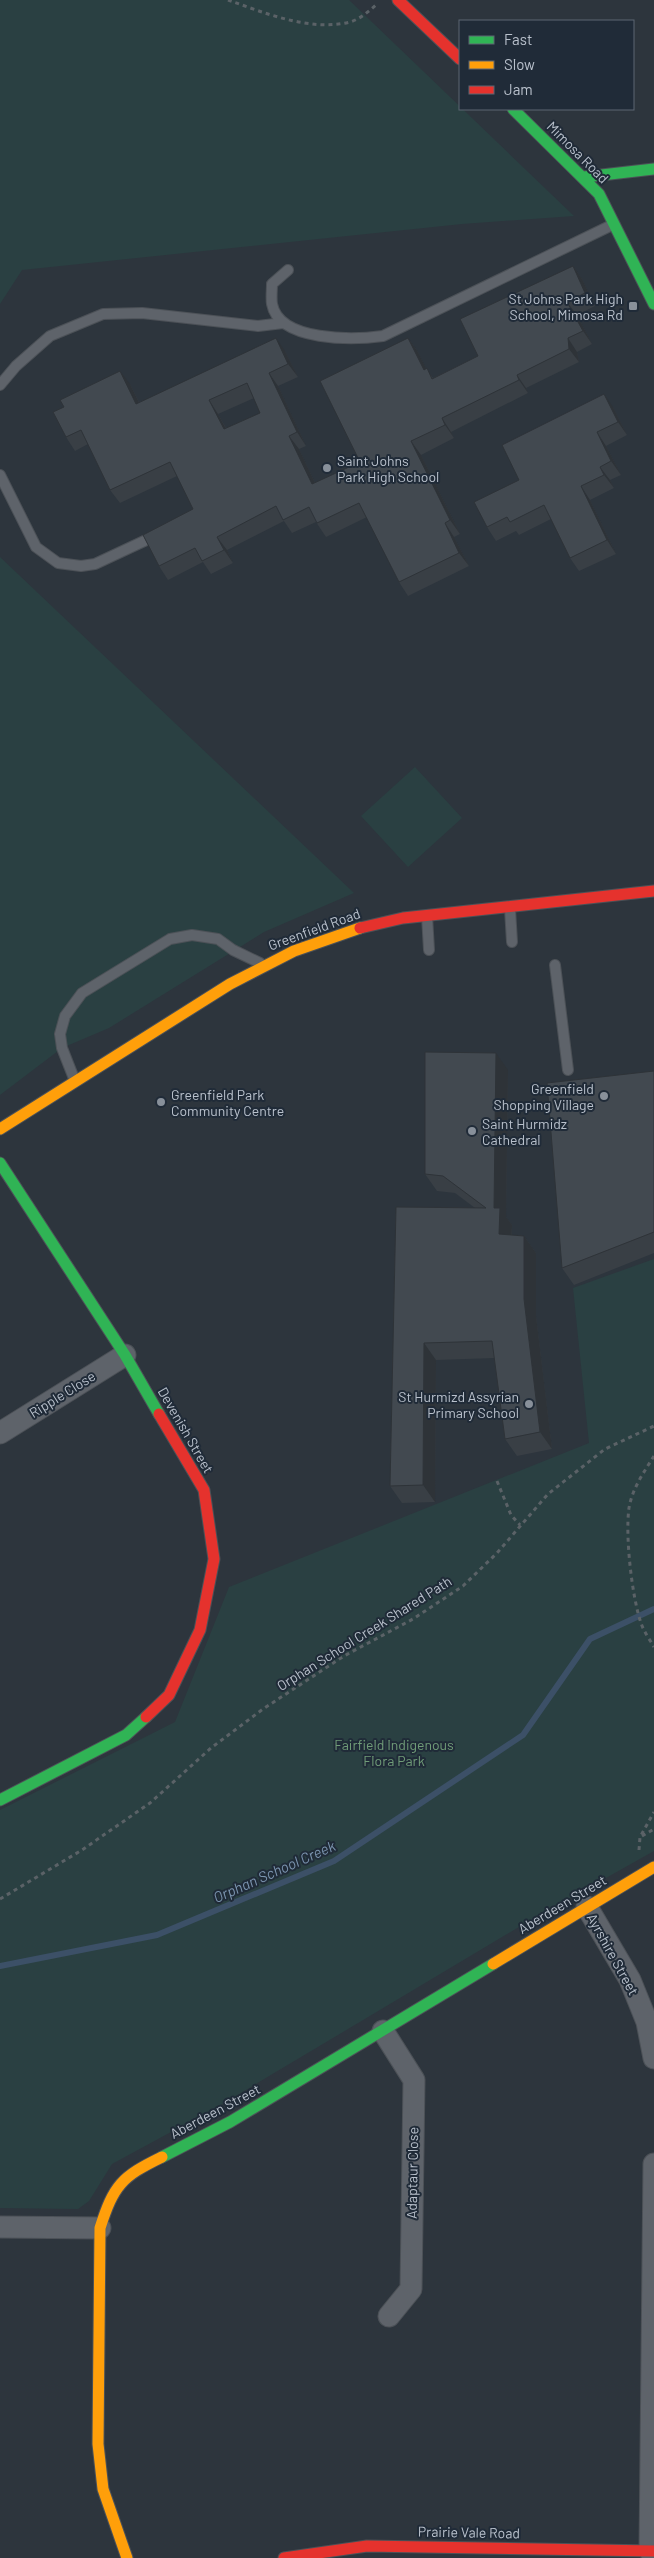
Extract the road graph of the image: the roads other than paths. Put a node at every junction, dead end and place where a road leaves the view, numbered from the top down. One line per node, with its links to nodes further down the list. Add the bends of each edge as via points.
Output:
1 (398, 0): 2 (street)
2 (459, 58)
3 (514, 110): 5 (street, Mimosa Road)
4 (654, 169): 5 (street)
5 (584, 177): 6 (street, Mimosa Road, via 599,194)
6 (616, 224): 8 (street, Mimosa Road); 9 (lane, via 383,336 359,339 304,333)
7 (288, 270): 9 (lane, via 272,284 272,304)
8 (654, 304)
9 (282, 323): 10 (lane, via 258,326 142,313 103,314 50,336)
10 (0, 385)
11 (0, 475): 12 (lane, via 36,548 58,563 96,564)
12 (164, 532)
13 (654, 891): 14 (street, Greenfield Road)
14 (509, 908): 15 (street, Greenfield Road); 16 (lane)
15 (427, 916): 17 (lane); 18 (street, Greenfield Road, via 369,924 300,947)
16 (512, 942)
17 (429, 950)
18 (263, 964): 21 (street, Greenfield Road); 21 (lane, via 218,939 192,935 170,939 82,993 65,1016 60,1034)
19 (555, 965): 20 (lane)
20 (568, 1070)
21 (75, 1082): 22 (street, Greenfield Road)
22 (0, 1129)
23 (0, 1163): 24 (street, Devenish Street)
24 (125, 1355): 25 (street, Ripple Close); 26 (street, Devenish Street, via 204,1490 214,1559 200,1630 169,1695 126,1735)
25 (0, 1433)
26 (0, 1800)
27 (654, 1867): 28 (street, Aberdeen Street)
28 (587, 1907): 29 (street, Aberdeen Street); 30 (street, Ayrshire Street, via 630,1980 647,2022)
29 (383, 2031): 33 (street, Aberdeen Street, via 230,2122 135,2170 120,2183 110,2198); 34 (street, Adaptaur Close, via 414,2080 411,2289)
30 (654, 2058)
31 (654, 2164): 35 (street)
32 (0, 2227): 33 (street)
33 (100, 2228): 37 (street, Aberdeen Street, via 98,2444 103,2489)
34 (389, 2316)
35 (652, 2551): 36 (street, Prairie Vale Road)
36 (367, 2552): 38 (street, Prairie Vale Road)
37 (127, 2558)
38 (284, 2558)

